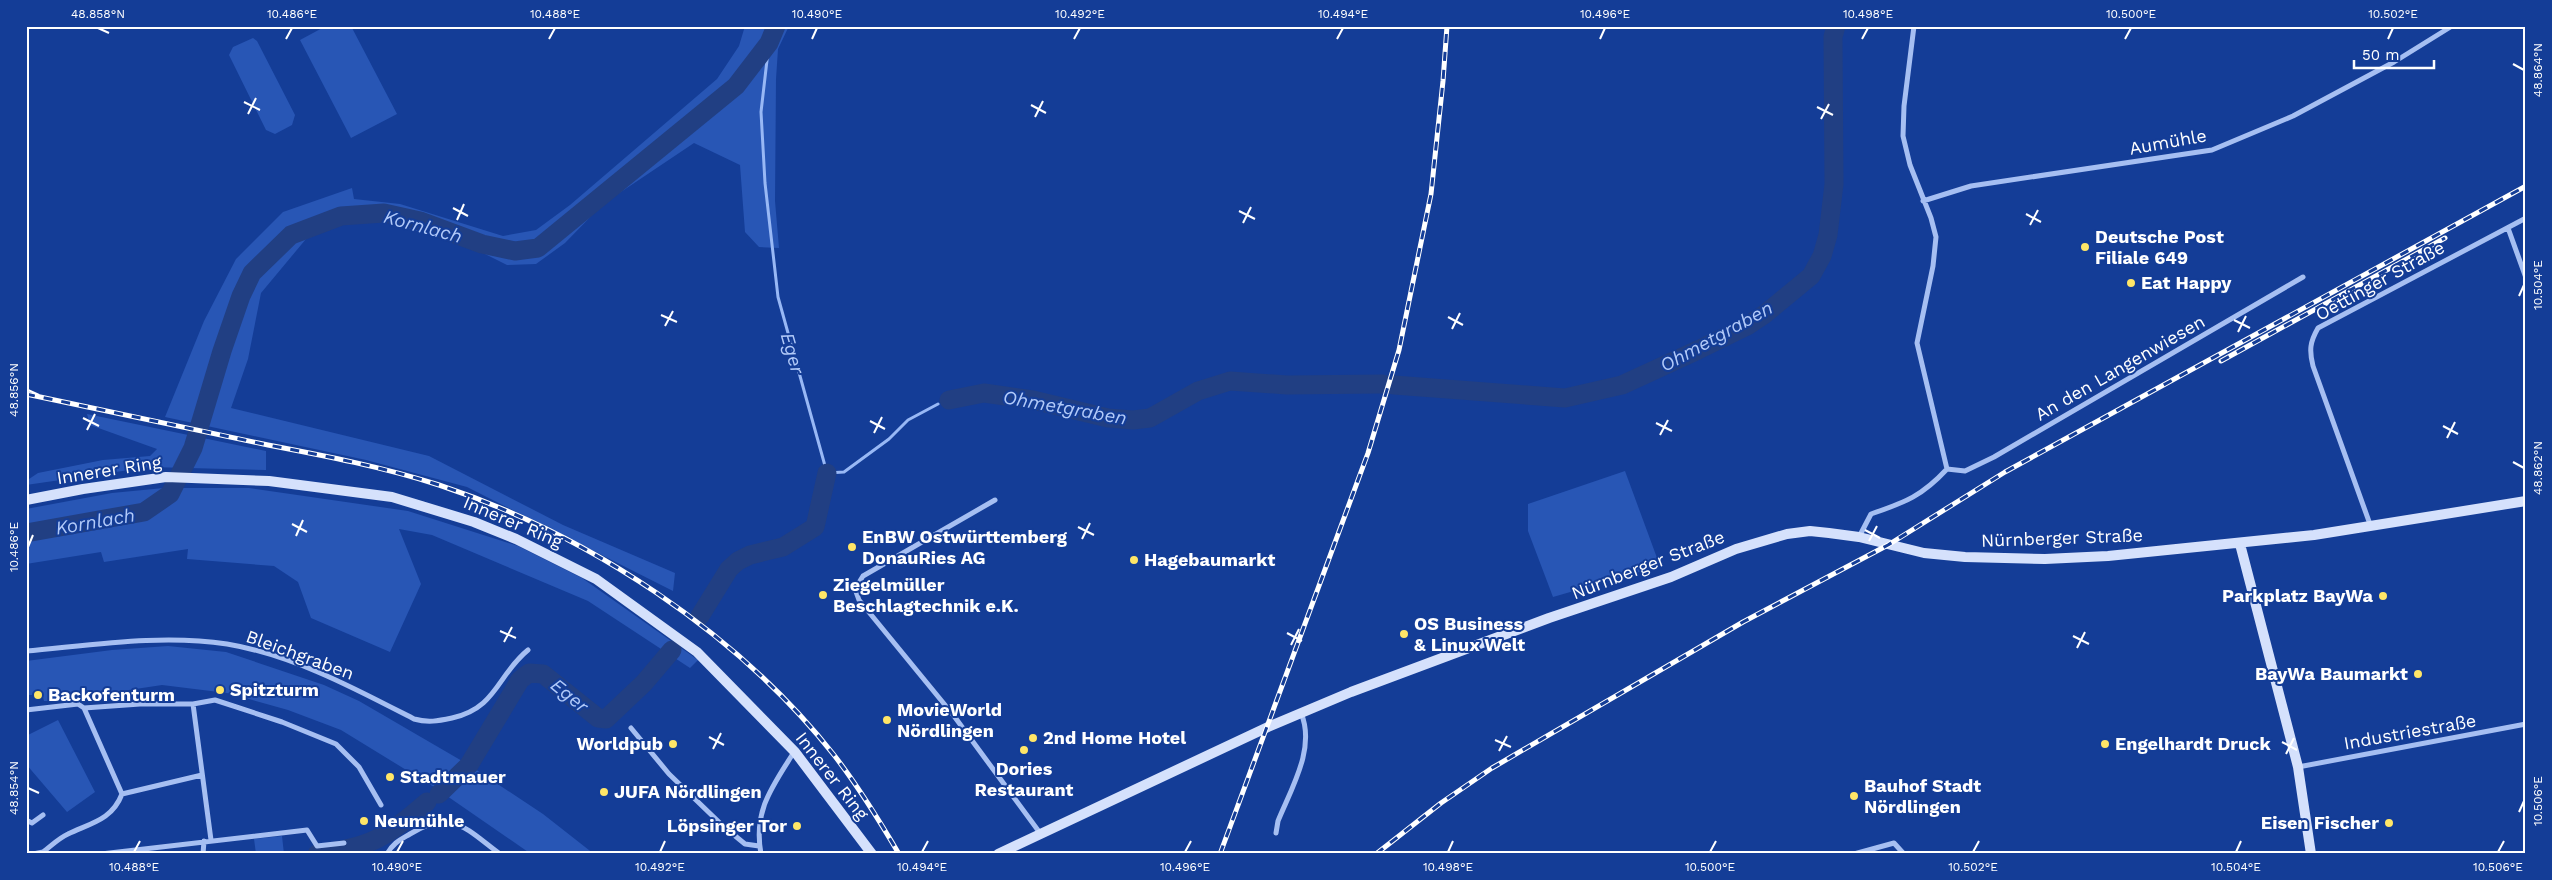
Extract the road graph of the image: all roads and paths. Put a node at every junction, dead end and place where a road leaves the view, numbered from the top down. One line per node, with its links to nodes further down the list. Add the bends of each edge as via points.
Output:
1 (1914, 26): 3 (street, via 1903,136)
2 (2452, 26): 3 (street, Aumühle, via 2394,62 2293,116 2212,150 1971,186)
3 (1923, 200): 8 (street, via 1936,237 1917,343)
4 (2526, 218): 5 (street, Oettinger Straße)
5 (2508, 228): 7 (street); 12 (street, Oettinger Straße, via 2318,328 2311,340 2309,351 2313,366)
6 (2303, 277): 8 (street, An den Langenwiesen, via 1994,457 1965,471)
7 (2526, 278)
8 (1948, 469): 13 (street, via 1929,488 1905,503 1871,514)
9 (26, 500): 23 (main road, Innerer Ring, via 166,477 269,480 392,497 474,522 596,579 689,646)
10 (995, 500): 30 (street, via 863,576 855,590 859,600 987,759)
11 (2526, 501): 12 (main road, Nürnberger Straße)
12 (2371, 527): 14 (main road, Nürnberger Straße)
13 (1859, 537): 14 (main road, Nürnberger Straße, via 1924,553 2005,560 2108,556); 20 (main road, Nürnberger Straße, via 1810,531 1763,540 1671,577 1446,656)
14 (2240, 544): 24 (main road)
15 (528, 650): 16 (street, Bleichgraben, via 518,658 484,704 457,717 428,723 313,670 230,645 166,640)
16 (26, 651)
17 (193, 704): 18 (street); 25 (street); 27 (street, via 215,700 336,744 359,767)
18 (84, 708): 19 (street, via 78,704); 26 (street)
19 (26, 710)
20 (1301, 713): 30 (main road, Nürnberger Straße); 31 (street, via 1308,737)
21 (2526, 724): 24 (street, Industriestraße)
22 (631, 728): 35 (street, via 669,774 723,826 745,844)
23 (795, 752): 35 (street, via 766,797 758,831); 44 (main road, Innerer Ring)
24 (2298, 768): 48 (main road)
25 (202, 775): 26 (street); 32 (street)
26 (122, 794): 36 (street, via 113,812 103,820 67,835)
27 (381, 805)
28 (43, 815): 29 (street, via 32,824)
29 (26, 820)
30 (1040, 833): 45 (main road, Nürnberger Straße, via 1019,847)
31 (1276, 833)
32 (211, 840): 33 (street); 34 (street, via 307,830 317,846)
33 (204, 841): 39 (street); 40 (street)
34 (344, 843)
35 (759, 846): 43 (street)
36 (43, 852): 37 (street); 38 (street)
37 (33, 854)
38 (53, 854)
39 (101, 854)
40 (203, 854)
41 (387, 854): 42 (street, via 393,843 422,826 443,820 464,828)
42 (500, 854)
43 (760, 854)
44 (872, 854)
45 (998, 854)
46 (1854, 854): 47 (street, via 1894,843)
47 (1904, 854)
48 (2311, 854)

